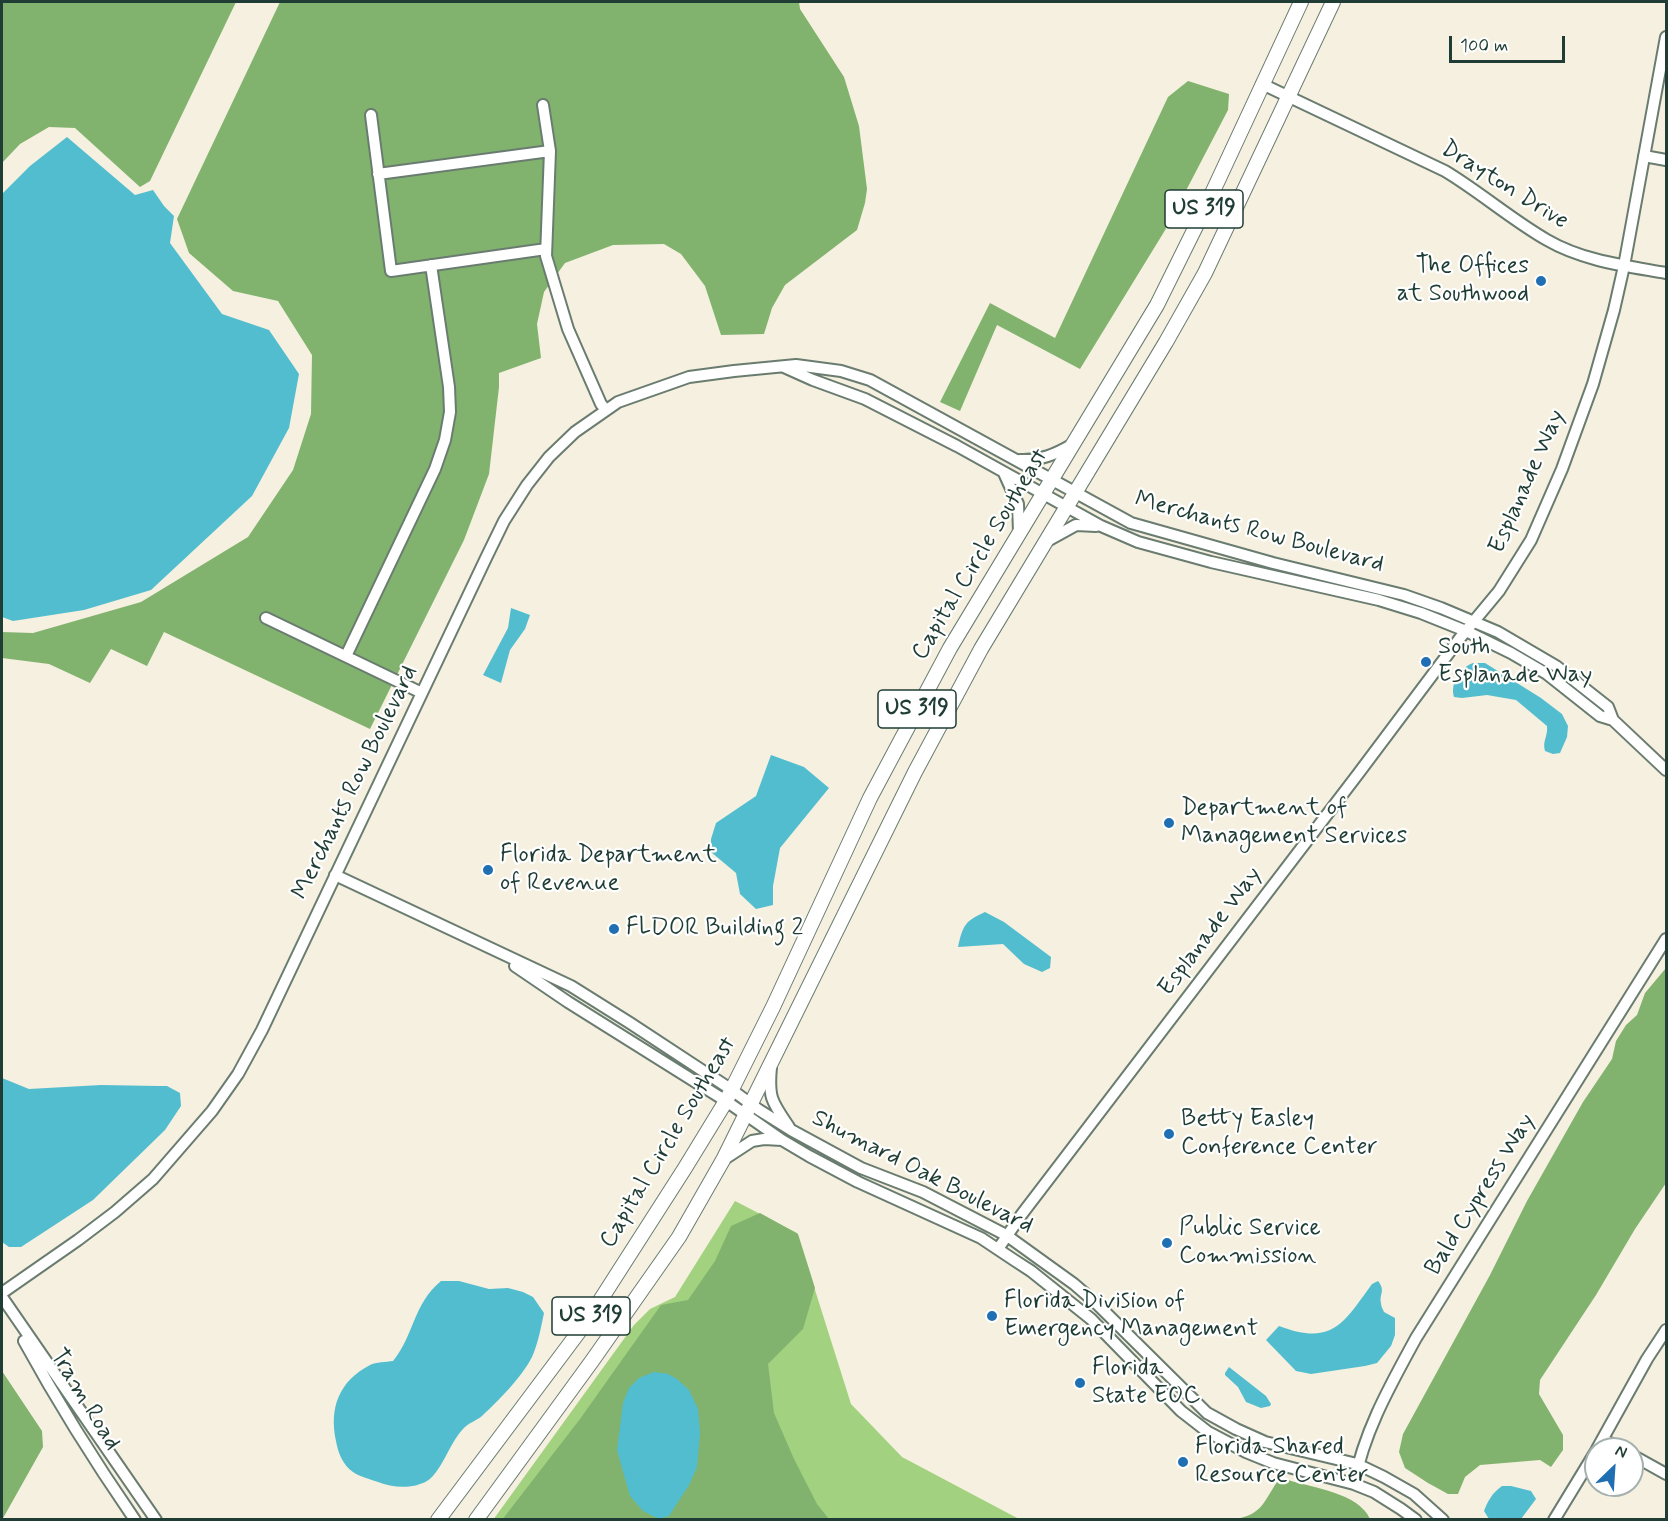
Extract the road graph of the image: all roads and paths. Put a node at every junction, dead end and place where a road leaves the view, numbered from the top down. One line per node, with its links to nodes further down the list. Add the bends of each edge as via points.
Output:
1 (1300, 2): 4 (main road, Capital Circle Southeast / US 319)
2 (1333, 2): 5 (main road, Capital Circle Southeast / US 319)
3 (1666, 37): 9 (street, Esplanade Way)
4 (1262, 84): 5 (street, Drayton Drive); 18 (main road, Capital Circle Southeast / US 319, via 1157,305)
5 (1289, 98): 14 (street, Drayton Drive, via 1445,171 1549,242); 22 (main road, Capital Circle Southeast / US 319, via 1205,273)
6 (543, 105): 8 (street)
7 (371, 115): 11 (street)
8 (550, 151): 11 (street); 12 (street)
9 (1644, 156): 10 (street); 14 (street, Esplanade Way)
10 (1666, 160)
11 (378, 174): 13 (street, via 391,271)
12 (546, 249): 13 (street); 17 (street, via 568,329)
13 (431, 265): 33 (street, via 448,387 450,412 445,440)
14 (1624, 266): 15 (street, Drayton Drive); 31 (street, Esplanade Way, via 1604,349 1562,469 1531,540 1499,591)
15 (1666, 273)
16 (784, 367): 17 (street, Merchants Row Boulevard, via 689,377 618,402); 19 (street, Merchants Row Boulevard, via 841,371 870,380); 20 (street, Merchants Row Boulevard, via 865,399)
17 (606, 411): 34 (street, Merchants Row Boulevard, via 575,432 527,484 504,521)
18 (1073, 444): 19 (street, via 1042,458); 21 (main road, Capital Circle Southeast / US 319)
19 (1017, 459): 21 (street, Merchants Row Boulevard)
20 (1003, 472): 23 (street, Merchants Row Boulevard); 26 (street, via 1018,504)
21 (1052, 480): 22 (street, Merchants Row Boulevard); 23 (main road, Capital Circle Southeast / US 319)
22 (1075, 493): 24 (main road, Capital Circle Southeast / US 319); 28 (street, Merchants Row Boulevard, via 1131,523)
23 (1043, 494): 24 (street, Merchants Row Boulevard); 26 (main road, Capital Circle Southeast / US 319)
24 (1067, 507): 25 (street, Merchants Row Boulevard); 27 (main road, Capital Circle Southeast / US 319)
25 (1101, 526): 27 (street, via 1077,525); 29 (street, Merchants Row Boulevard, via 1138,543)
26 (1020, 532): 41 (main road, Capital Circle Southeast / US 319, via 950,648 876,788)
27 (1047, 541): 40 (main road, Capital Circle Southeast / US 319, via 981,649 920,762)
28 (1232, 552): 29 (street); 31 (street, Merchants Row Boulevard, via 1404,595)
29 (1229, 566): 32 (street, Merchants Row Boulevard, via 1379,600)
30 (266, 618): 33 (street)
31 (1474, 621): 32 (street, Esplanade Way); 35 (street, Merchants Row Boulevard, via 1556,666 1608,706)
32 (1466, 630): 35 (street, Merchants Row Boulevard, via 1547,674 1600,716); 48 (street, Esplanade Way)
33 (346, 657): 34 (street)
34 (423, 693): 37 (street, Merchants Row Boulevard)
35 (1613, 720): 36 (street, Merchants Row Boulevard)
36 (1666, 770)
37 (335, 875): 39 (street, Shumard Oak Boulevard); 50 (street, Merchants Row Boulevard, via 262,1030 212,1111 153,1179)
38 (1666, 939): 54 (street, Bald Cypress Way, via 1416,1338 1390,1383)
39 (487, 947): 41 (street, Shumard Oak Boulevard, via 568,1002); 41 (street, Shumard Oak Boulevard, via 571,986 630,1023)
40 (771, 1063): 42 (main road, Capital Circle Southeast / US 319); 43 (street, via 770,1096)
41 (729, 1096): 42 (street, Shumard Oak Boulevard); 60 (main road, Capital Circle Southeast / US 319, via 587,1321)
42 (748, 1109): 43 (street, Shumard Oak Boulevard, via 759,1110); 44 (street, Shumard Oak Boulevard); 45 (main road, Capital Circle Southeast / US 319)
43 (791, 1130): 46 (street, Shumard Oak Boulevard, via 861,1168)
44 (782, 1140): 45 (street, via 752,1141); 47 (street, Shumard Oak Boulevard)
45 (723, 1160): 61 (main road, Capital Circle Southeast / US 319, via 675,1244)
46 (923, 1192): 47 (street); 48 (street, Shumard Oak Boulevard)
47 (917, 1209): 49 (street, Shumard Oak Boulevard)
48 (1006, 1235): 49 (street, Esplanade Way); 54 (street, Shumard Oak Boulevard, via 1074,1284 1208,1413 1265,1442)
49 (998, 1249): 57 (street, Shumard Oak Boulevard, via 1091,1319 1197,1424 1246,1452)
50 (2, 1296): 58 (street, Tram Road, via 56,1397); 59 (street)
51 (1666, 1330): 52 (street)
52 (1604, 1437)
53 (1644, 1462): 56 (street)
54 (1357, 1464): 57 (street, Bald Cypress Way); 63 (street, Shumard Oak Boulevard, via 1413,1494)
55 (1584, 1471): 64 (street)
56 (1666, 1474)
57 (1353, 1484): 62 (street, Shumard Oak Boulevard, via 1374,1492)
58 (135, 1520)
59 (156, 1520)
60 (438, 1520)
61 (476, 1520)
62 (1416, 1520)
63 (1443, 1520)
64 (1554, 1520)

